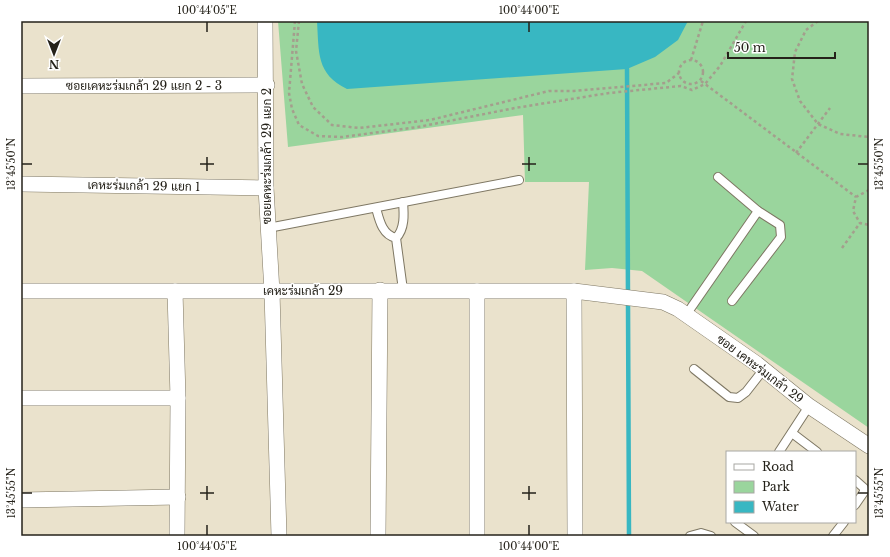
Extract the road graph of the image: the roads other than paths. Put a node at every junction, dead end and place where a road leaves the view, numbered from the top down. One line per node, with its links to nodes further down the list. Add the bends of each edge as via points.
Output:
1 (265, 21): 2 (street, ซอยเคหะร่มเกล้า 29 แยก 2)
2 (267, 85): 3 (street, ซอยเคหะร่มเกล้า 29 แยก 2 - 3); 7 (street, ซอยเคหะร่มเกล้า 29 แยก 2)
3 (21, 86)
4 (718, 177): 10 (lane)
5 (519, 180): 8 (lane)
6 (21, 184): 7 (street, เคหะร่มเกล้า 29 แยก 1)
7 (266, 188): 11 (street, ซอยเคหะร่มเกล้า 29 แยก 2)
8 (403, 202): 9 (lane); 12 (lane, via 404,218)
9 (376, 208): 11 (lane); 12 (lane, via 382,227)
10 (758, 211): 21 (lane, via 780,225 781,237); 22 (lane)
11 (268, 228): 19 (street, ซอยเคหะร่มเกล้า 29 แยก 2)
12 (396, 238): 14 (lane)
13 (380, 290): 14 (street, เคหะร่มเกล้า 29); 19 (street, เคหะร่มเกล้า 29); 40 (street)
14 (403, 290): 17 (street, เคหะร่มเกล้า 29)
15 (21, 291): 16 (street, เคหะร่มเกล้า 29)
16 (175, 291): 19 (street, เคหะร่มเกล้า 29); 26 (street)
17 (477, 291): 18 (street, เคหะร่มเกล้า 29); 41 (street)
18 (580, 291): 20 (street, เคหะร่มเกล้า 29); 42 (street)
19 (272, 292): 39 (street, ซอยเคหะร่มเกล้า 29 แยก 2)
20 (648, 300): 22 (street, ซอย เคหะร่มเกล้า 29, via 663,302)
21 (732, 301)
22 (686, 314): 24 (street, ซอย เคหะร่มเกล้า 29)
23 (694, 369): 24 (lane, via 728,397 738,398)
24 (764, 369): 27 (street, ซอย เคหะร่มเกล้า 29)
25 (21, 398): 26 (street)
26 (178, 398): 33 (street)
27 (809, 406): 28 (lane); 29 (street, ซอย เคหะร่มเกล้า 29)
28 (792, 433): 30 (lane); 31 (lane)
29 (869, 446)
30 (780, 451)
31 (816, 451)
32 (856, 481): 35 (lane, via 864,488)
33 (178, 497): 34 (street); 38 (street)
34 (21, 500)
35 (856, 504)
36 (736, 523): 45 (lane)
37 (843, 523): 46 (lane)
38 (178, 536)
39 (279, 536)
40 (378, 536)
41 (478, 536)
42 (575, 536)
43 (690, 536): 44 (lane, via 701,533)
44 (711, 536)
45 (754, 536)
46 (833, 536)

